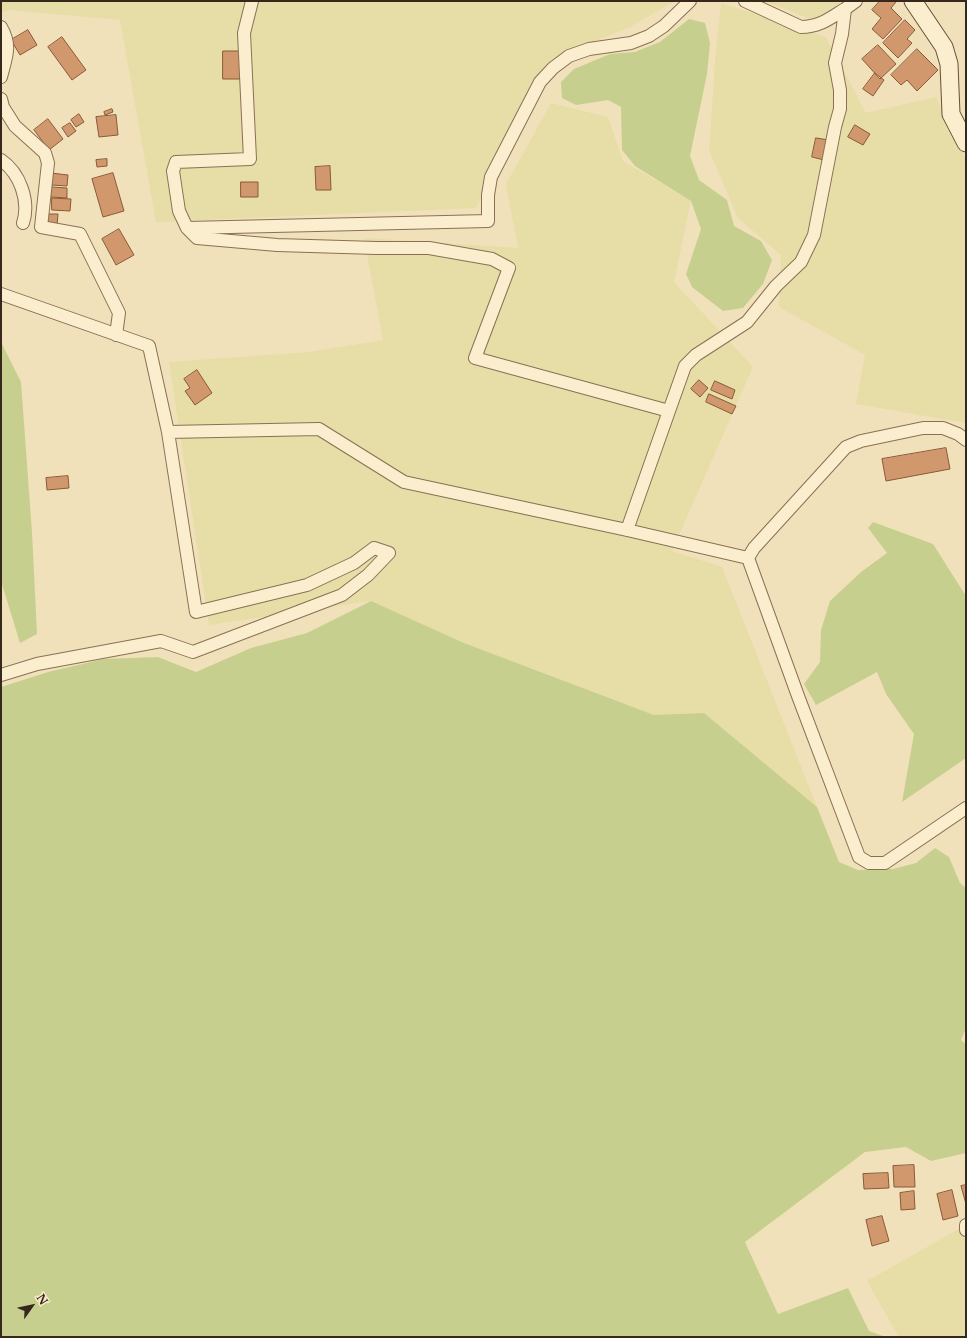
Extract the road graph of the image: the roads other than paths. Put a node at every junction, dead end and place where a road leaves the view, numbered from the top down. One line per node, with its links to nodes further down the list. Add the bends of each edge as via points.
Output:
1 (252, 1): 13 (street, via 244,32 250,159 176,162 173,171 179,211)
2 (690, 1): 13 (street, via 664,26 649,36 631,43 589,49 569,56 540,82 491,177 488,221)
3 (745, 1): 6 (street, via 801,26 811,27 821,24)
4 (856, 1): 6 (street)
5 (913, 1): 10 (main road, via 944,47 949,64 951,114)
6 (845, 8): 16 (street, via 835,63 840,90 840,110 814,235 801,262 776,286 747,322 696,355 686,366)
7 (1, 27): 8 (street, via 7,37 8,49)
8 (1, 77)
9 (1, 99): 15 (street, via 2,107 15,126 44,153 48,163 41,226 80,234 118,313)
10 (966, 143)
11 (1, 160): 12 (street, via 14,175 25,197)
12 (23, 223)
13 (187, 228): 16 (street, via 197,238 277,245 429,248 492,259 509,268 475,358)
14 (1, 294): 15 (street)
15 (116, 335): 17 (street, via 149,346)
16 (669, 411): 19 (street)
17 (168, 432): 19 (street, via 319,429 404,482); 21 (street, via 196,612 306,585 354,563 374,548 389,553 368,575 342,595 193,652 161,641 37,664)
18 (966, 440): 20 (street, via 943,428 923,428 861,441 846,447 754,548)
19 (626, 530): 20 (street)
20 (748, 558): 22 (street, via 859,857 869,863 885,863)
21 (1, 675)
22 (966, 808)
23 (966, 1225): 24 (street)
24 (966, 1230)

